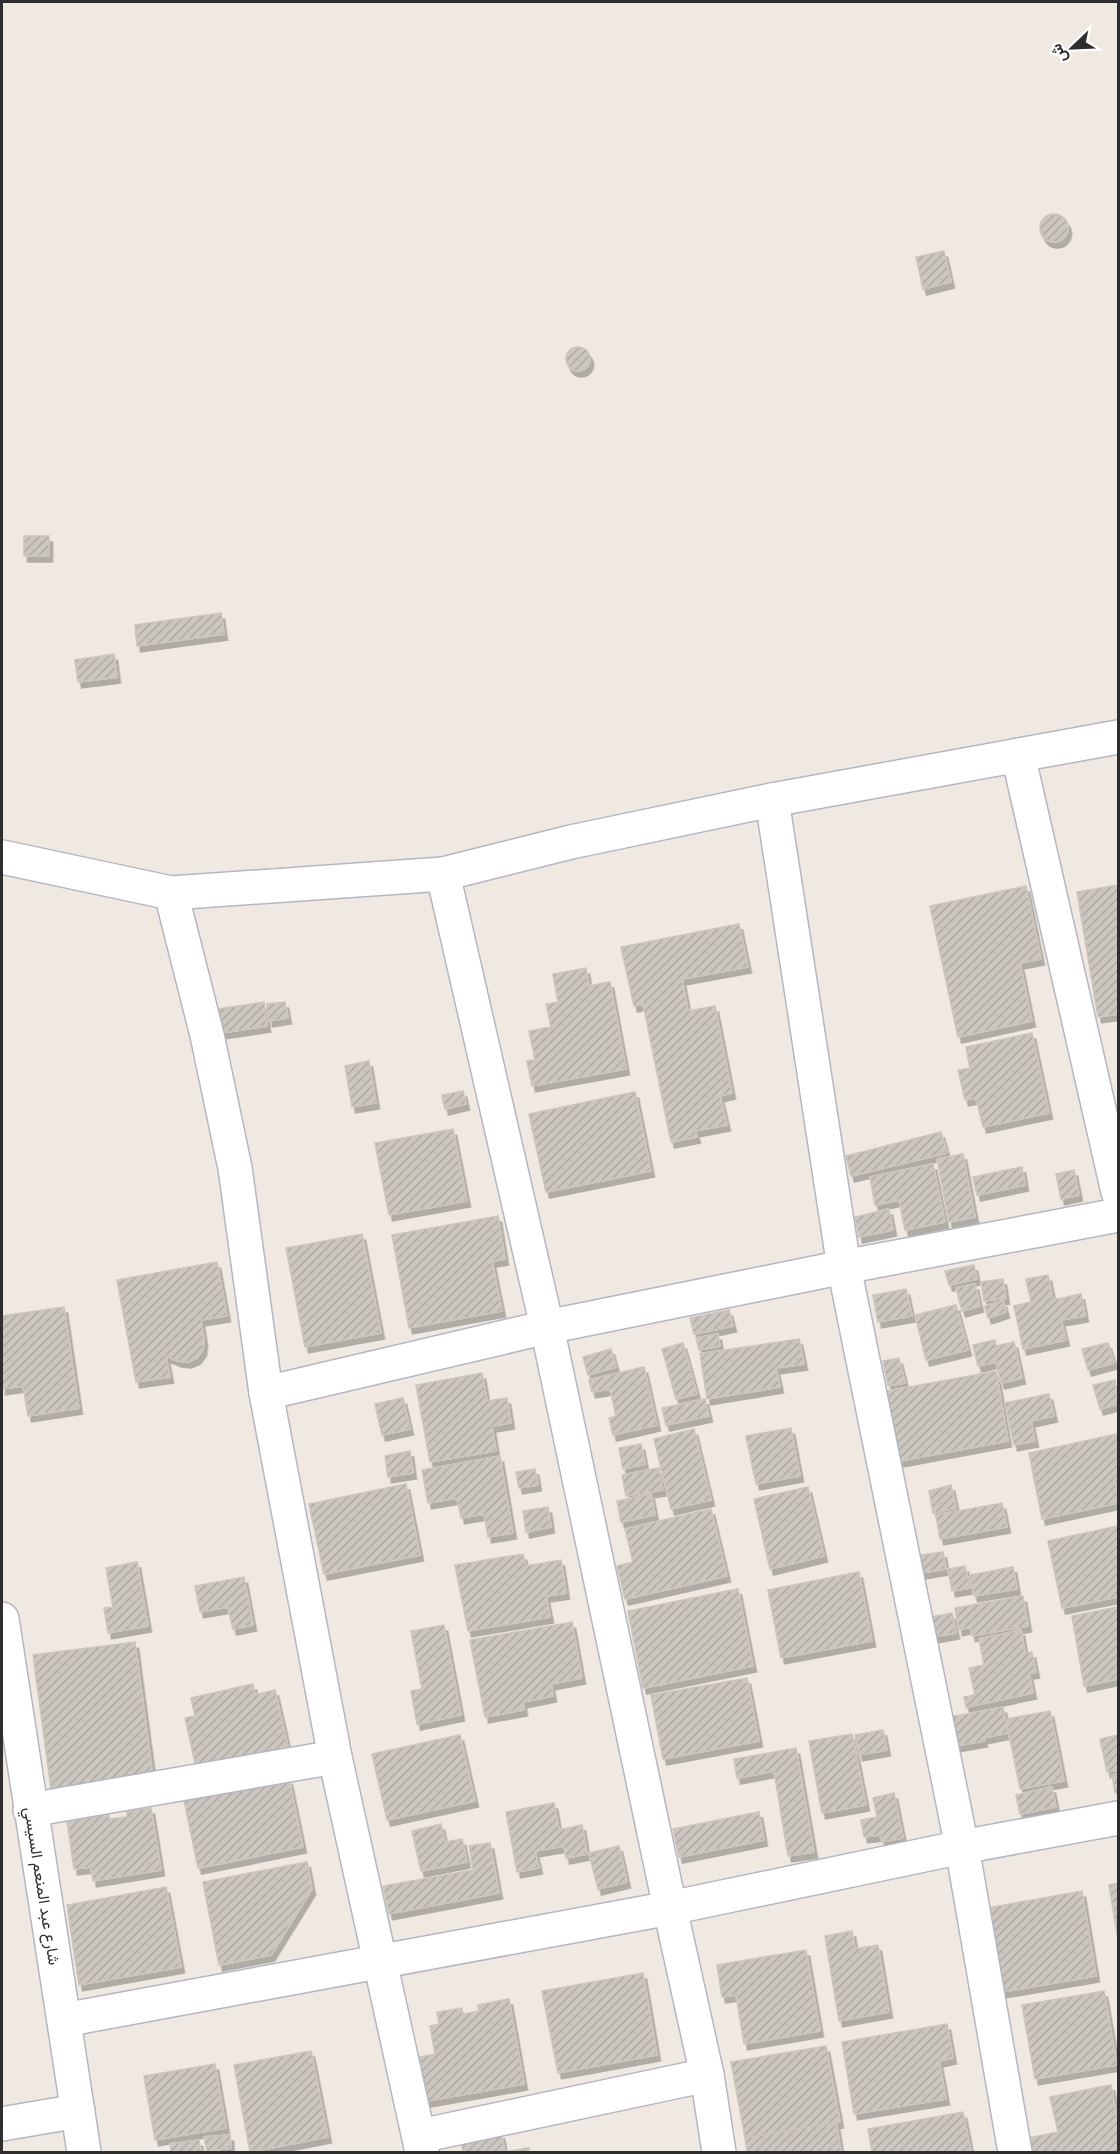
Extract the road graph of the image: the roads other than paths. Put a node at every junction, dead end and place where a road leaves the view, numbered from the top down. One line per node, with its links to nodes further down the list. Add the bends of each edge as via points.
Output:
1 (1119, 737): 2 (street)
2 (1018, 755): 3 (street); 7 (street)
3 (772, 800): 5 (street); 9 (street)
4 (2, 857): 6 (street)
5 (442, 874): 6 (street); 10 (street)
6 (171, 892): 11 (street, via 235,1168)
7 (1119, 1192)
8 (1119, 1215): 9 (street)
9 (844, 1267): 10 (street); 16 (street)
10 (547, 1327): 11 (street); 17 (street)
11 (266, 1393): 13 (street)
12 (2, 1619): 14 (street, شارع عبد المنعم السيسي)
13 (335, 1757): 14 (street); 18 (street)
14 (30, 1810): 19 (street, شارع عبد المنعم السيسي)
15 (1119, 1818): 16 (street)
16 (962, 1847): 17 (street); 26 (street)
17 (670, 1908): 18 (street); 20 (street)
18 (380, 1960): 19 (street); 23 (street)
19 (64, 2020): 21 (street, شارع عبد المنعم السيسي)
20 (707, 2074): 23 (street); 25 (street)
21 (78, 2111): 22 (street); 24 (street, شارع عبد المنعم السيسي)
22 (2, 2124)
23 (421, 2144)
24 (84, 2152)
25 (719, 2152)
26 (1015, 2152)

